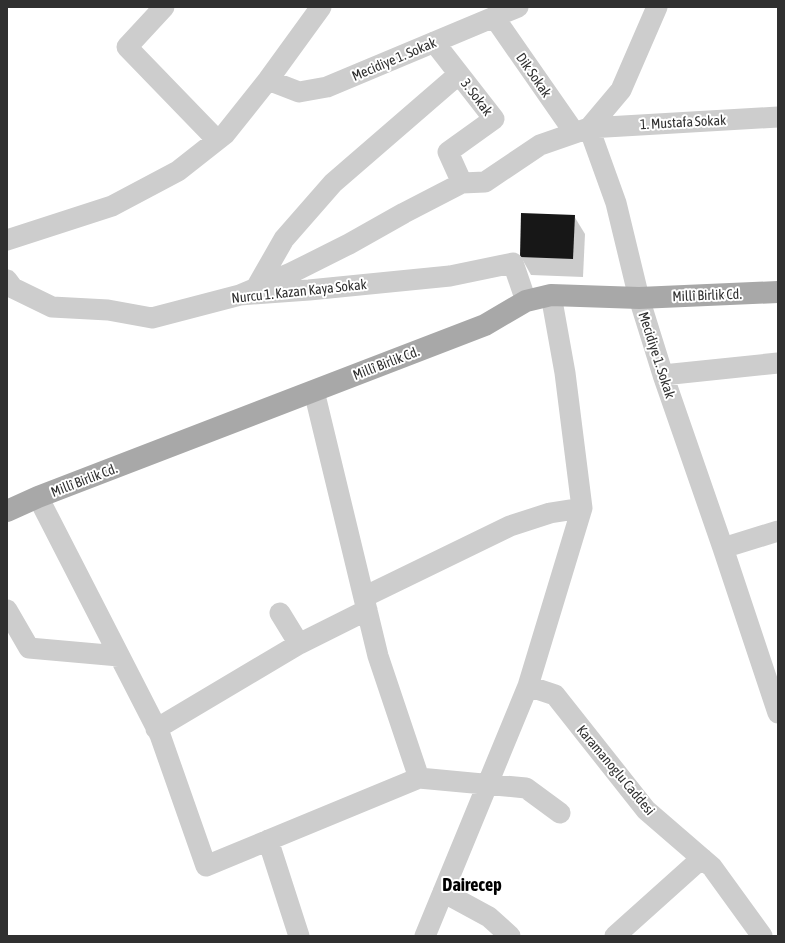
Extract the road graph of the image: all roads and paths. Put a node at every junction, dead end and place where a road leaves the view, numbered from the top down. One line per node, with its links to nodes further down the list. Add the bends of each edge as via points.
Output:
1 (164, 7): 11 (street, via 126,47)
2 (321, 7): 8 (street)
3 (518, 7): 5 (street, Mecidiye 1. Sokak)
4 (657, 7): 10 (street, via 620,90)
5 (494, 17): 6 (street, Mecidiye 1. Sokak); 10 (street, Dik Sokak)
6 (434, 42): 7 (street, 3. Sokak); 8 (street, Mecidiye 1. Sokak, via 326,87 299,92)
7 (459, 74): 12 (street, 3. Sokak, via 494,119 448,152); 15 (street, via 333,183 284,239)
8 (268, 80): 11 (street)
9 (778, 117): 10 (street, 1. Mustafa Sokak)
10 (581, 130): 12 (street, via 540,145 485,182); 18 (street, Mecidiye 1. Sokak, via 616,203)
11 (217, 140): 13 (street, via 178,171 112,206)
12 (462, 183): 15 (street, via 349,244)
13 (9, 237)
14 (9, 288): 15 (street, Nurcu 1. Kazan Kaya Sokak, via 52,307 108,310 152,318)
15 (248, 291): 19 (street, Nurcu 1. Kazan Kaya Sokak, via 309,290 450,276 513,263)
16 (778, 292): 18 (main road, Millî Birlik Cd.)
17 (551, 295): 18 (main road, Millî Birlik Cd.); 19 (main road, Millî Birlik Cd.); 24 (street, via 565,373)
18 (639, 298): 21 (street, Mecidiye 1. Sokak)
19 (526, 301): 22 (main road, Millî Birlik Cd., via 485,325)
20 (778, 363): 21 (street)
21 (663, 375): 27 (street, Mecidiye 1. Sokak)
22 (314, 391): 23 (main road, Millî Birlik Cd.); 28 (street)
23 (38, 498): 25 (main road, Millî Birlik Cd.); 32 (street)
24 (582, 508): 28 (street, via 550,513 510,526); 33 (street)
25 (7, 511)
26 (778, 531): 27 (street)
27 (723, 548): 34 (street, Mecidiye 1. Sokak)
28 (365, 603): 31 (street); 36 (street, via 378,656)
29 (7, 610): 32 (street, via 29,648)
30 (280, 613): 31 (street)
31 (298, 644): 35 (street)
32 (119, 656): 35 (street)
33 (528, 686): 37 (street); 40 (street, Karamanoglu Caddesi, via 555,695 646,810)
34 (778, 713)
35 (156, 729): 39 (street, via 206,866)
36 (419, 778): 37 (street); 39 (street)
37 (488, 784): 38 (street, via 526,788); 41 (street)
38 (560, 813)
39 (268, 840): 42 (street)
40 (702, 858): 45 (street); 46 (street, Karamanoglu Caddesi, via 712,867)
41 (443, 892): 43 (street); 44 (street, via 489,917)
42 (299, 936)
43 (425, 936)
44 (510, 936)
45 (616, 936)
46 (762, 936)

